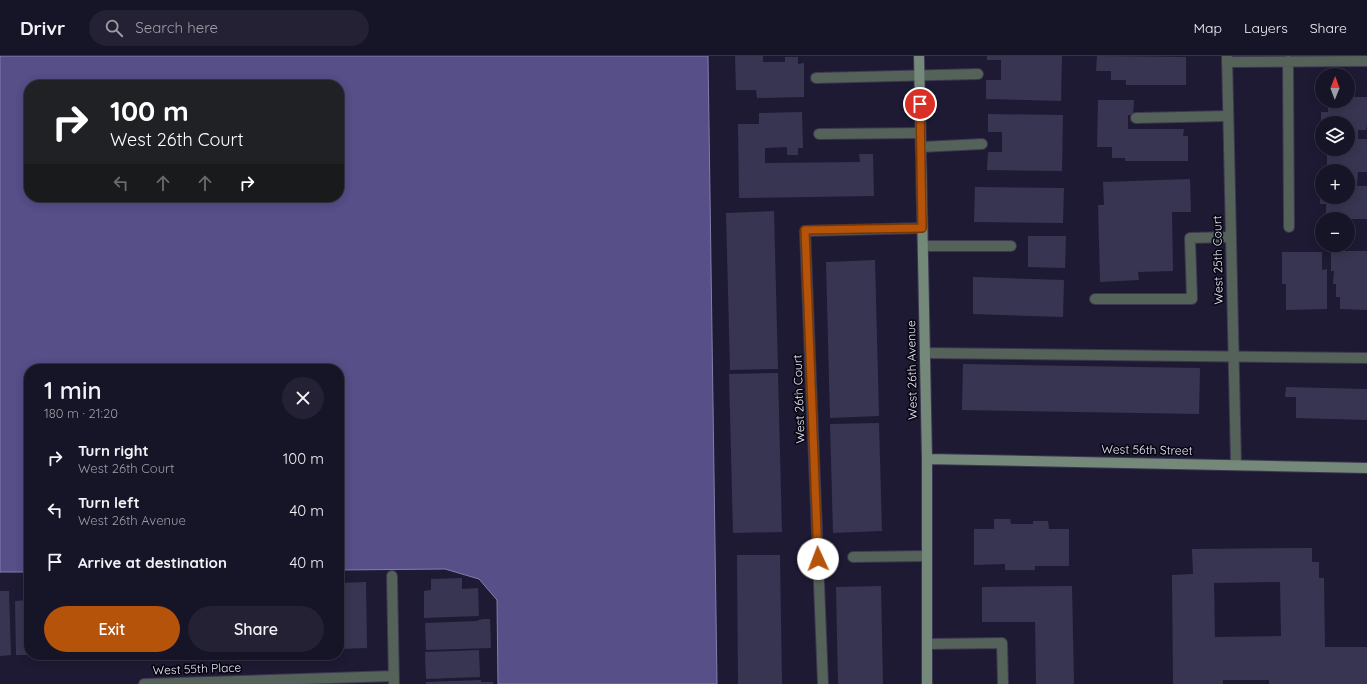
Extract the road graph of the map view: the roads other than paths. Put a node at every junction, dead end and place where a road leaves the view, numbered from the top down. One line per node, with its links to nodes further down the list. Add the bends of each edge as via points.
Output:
1 (919, 56): 6 (street, West 26th Avenue)
2 (1227, 59): 3 (street); 8 (street, West 25th Court)
3 (1288, 61): 4 (street); 14 (street)
4 (1367, 61)
5 (978, 74): 6 (street)
6 (920, 75): 7 (street); 10 (street, West 26th Avenue)
7 (816, 78)
8 (1228, 116): 9 (street); 16 (street, West 25th Court)
9 (1136, 118)
10 (920, 133): 11 (street); 13 (street, West 26th Avenue)
11 (819, 134)
12 (982, 144): 13 (street)
13 (921, 147): 15 (street, West 26th Avenue)
14 (1289, 227)
15 (922, 228): 17 (street, West 26th Avenue); 33 (street, West 26th Court, via 805,230)
16 (1231, 237): 19 (street, via 1190,238 1192,299); 21 (street, West 25th Court)
17 (923, 246): 18 (street); 20 (street, West 26th Avenue)
18 (1011, 246)
19 (1095, 299)
20 (925, 353): 21 (street); 23 (street, West 26th Avenue)
21 (1234, 357): 22 (street); 24 (street, West 25th Court)
22 (1367, 358)
23 (927, 460): 24 (street, West 56th Street); 26 (street, West 26th Avenue)
24 (1236, 464): 25 (street, West 56th Street)
25 (1367, 468)
26 (927, 556): 27 (street); 29 (street, West 26th Avenue)
27 (853, 557)
28 (392, 576): 30 (street)
29 (927, 644): 34 (street, West 26th Avenue); 35 (street, via 1002,643)
30 (394, 680): 31 (street, West 55th Place)
31 (195, 683): 32 (street, West 55th Place)
32 (144, 684)
33 (823, 684)
34 (927, 684)
35 (1003, 684)

